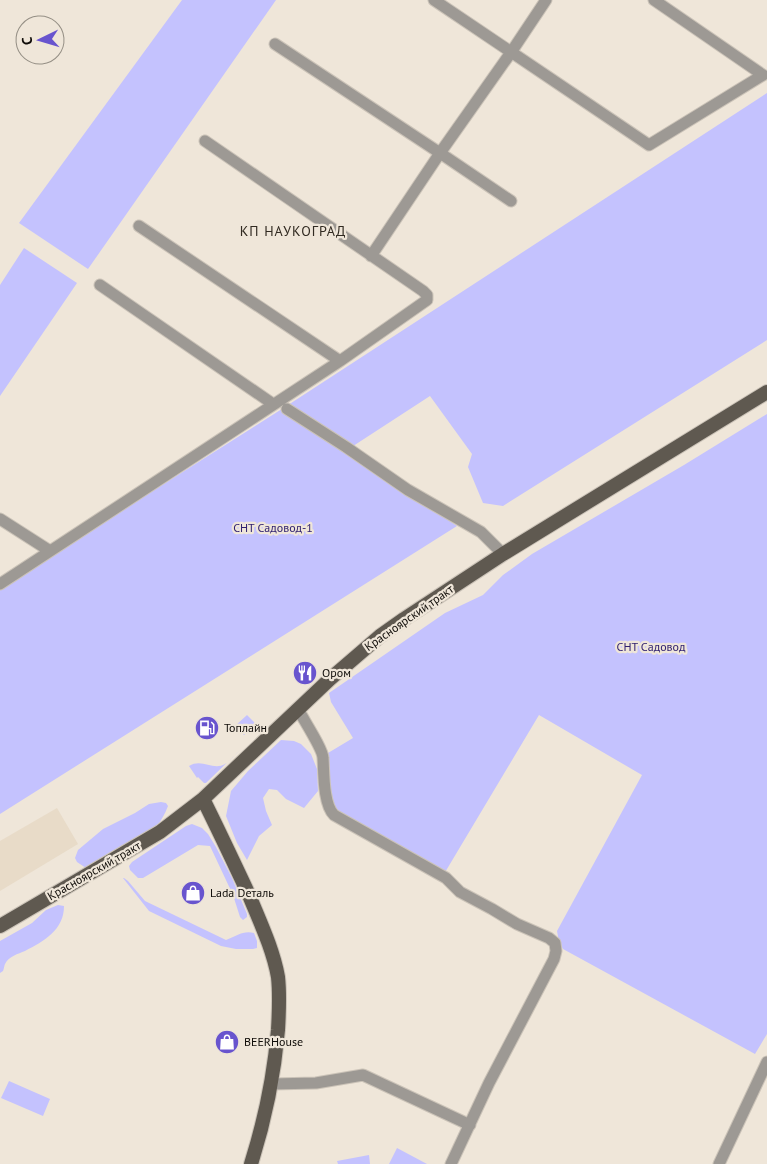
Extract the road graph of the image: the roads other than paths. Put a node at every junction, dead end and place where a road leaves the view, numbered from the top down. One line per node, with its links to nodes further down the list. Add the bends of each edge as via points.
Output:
1 (434, 0): 5 (street)
2 (546, 0): 5 (street)
3 (654, 0): 5 (street, via 763,76 649,144)
4 (275, 44): 7 (street)
5 (512, 51): 7 (street)
6 (205, 141): 10 (street)
7 (440, 153): 8 (street); 10 (street)
8 (511, 201)
9 (139, 226): 12 (street)
10 (371, 256): 12 (street, via 423,291 427,300)
11 (100, 285): 14 (street)
12 (340, 361): 14 (street)
13 (767, 392): 18 (main road, Красноярский тракт)
14 (273, 404): 17 (street)
15 (287, 409): 18 (street, via 408,490 481,532)
16 (0, 519): 17 (street)
17 (50, 551): 19 (street)
18 (503, 554): 20 (main road, Красноярский тракт, via 380,636)
19 (0, 584)
20 (298, 709): 21 (main road, Красноярский тракт); 25 (street, via 323,753 324,781 330,811 334,815 446,878 460,892 555,943 554,959)
21 (203, 799): 22 (main road, Красноярский тракт, via 160,832); 24 (main road, via 259,919 278,978 279,1010)
22 (0, 926)
23 (767, 1062): 28 (street)
24 (272, 1084): 25 (street, via 316,1083 363,1075); 26 (main road)
25 (470, 1125): 27 (street)
26 (251, 1164)
27 (452, 1164)
28 (719, 1164)

